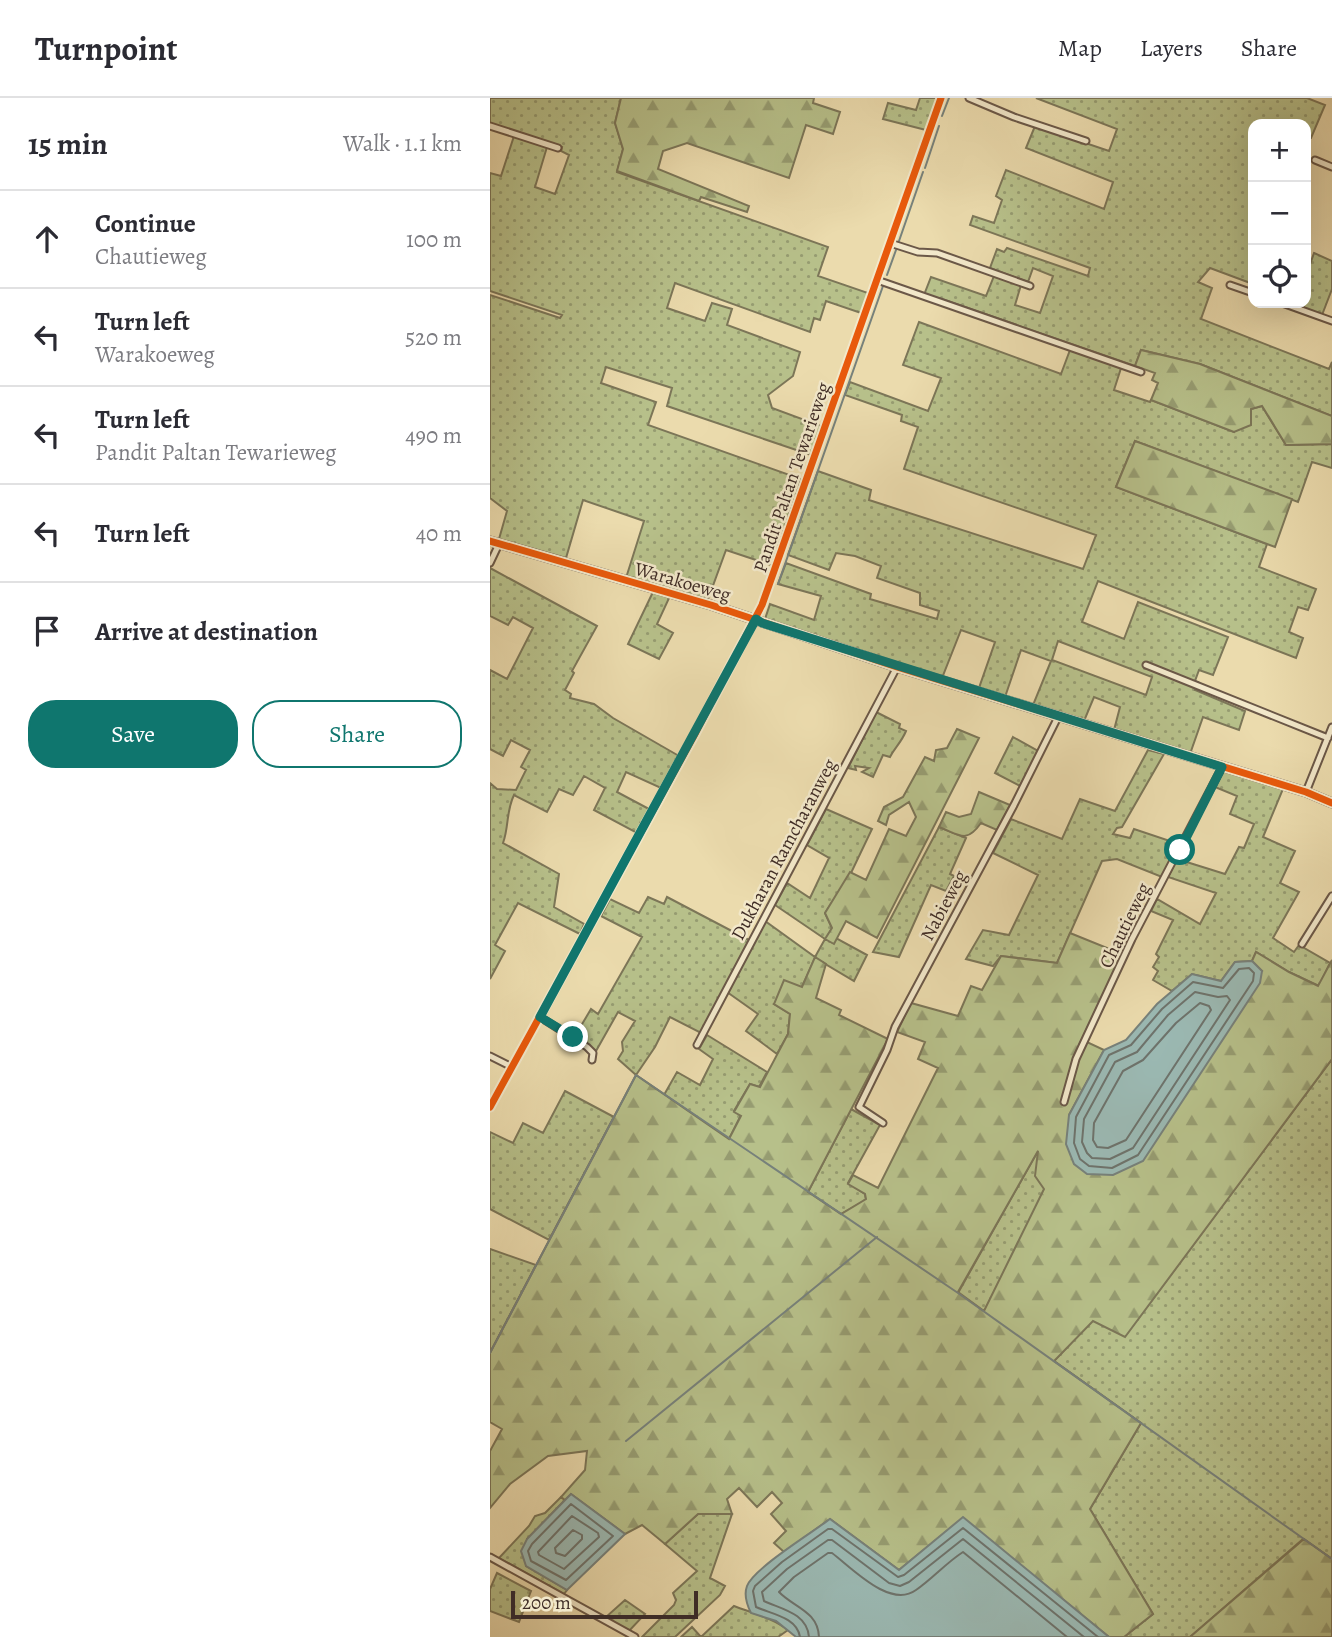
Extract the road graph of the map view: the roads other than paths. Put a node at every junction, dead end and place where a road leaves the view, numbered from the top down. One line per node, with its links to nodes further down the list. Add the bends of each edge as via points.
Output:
1 (941, 98): 8 (street, Pandit Paltan Tewarieweg)
2 (969, 98): 4 (street)
3 (490, 126): 5 (street)
4 (1086, 141)
5 (558, 148)
6 (1315, 160): 7 (street)
7 (1332, 167)
8 (890, 243): 9 (street, Pandit Paltan Tewarieweg); 11 (street, via 937,253)
9 (877, 280): 15 (street); 18 (street, Pandit Paltan Tewarieweg)
10 (1230, 285): 12 (street)
11 (1030, 286)
12 (1248, 291)
13 (1296, 308): 14 (street)
14 (1332, 321)
15 (1141, 372)
16 (495, 543): 17 (street); 18 (street, Warakoeweg)
17 (490, 563)
18 (756, 619): 20 (street, Warakoeweg); 29 (street, Pandit Paltan Tewarieweg)
19 (1146, 665): 23 (street)
20 (897, 667): 21 (street, Warakoeweg); 30 (street, Dukharan Ramcharanweg)
21 (1058, 717): 24 (street, Warakoeweg); 36 (street, Nabieweg, via 895,1027 859,1108)
22 (1332, 727): 23 (street)
23 (1328, 738): 25 (street)
24 (1222, 767): 25 (street, Warakoeweg); 34 (street, Chautieweg, via 1132,939 1076,1059)
25 (1306, 792): 26 (street, Warakoeweg)
26 (1332, 803)
27 (1332, 896): 28 (street)
28 (1302, 944)
29 (540, 1017): 32 (street, via 587,1047); 33 (street, Pandit Paltan Tewarieweg)
30 (698, 1045)
31 (490, 1056): 33 (street)
32 (592, 1059)
33 (512, 1068): 35 (street, Pandit Paltan Tewarieweg)
34 (1064, 1102)
35 (490, 1107)
36 (883, 1123)
37 (490, 1557): 38 (street)
38 (635, 1637)

